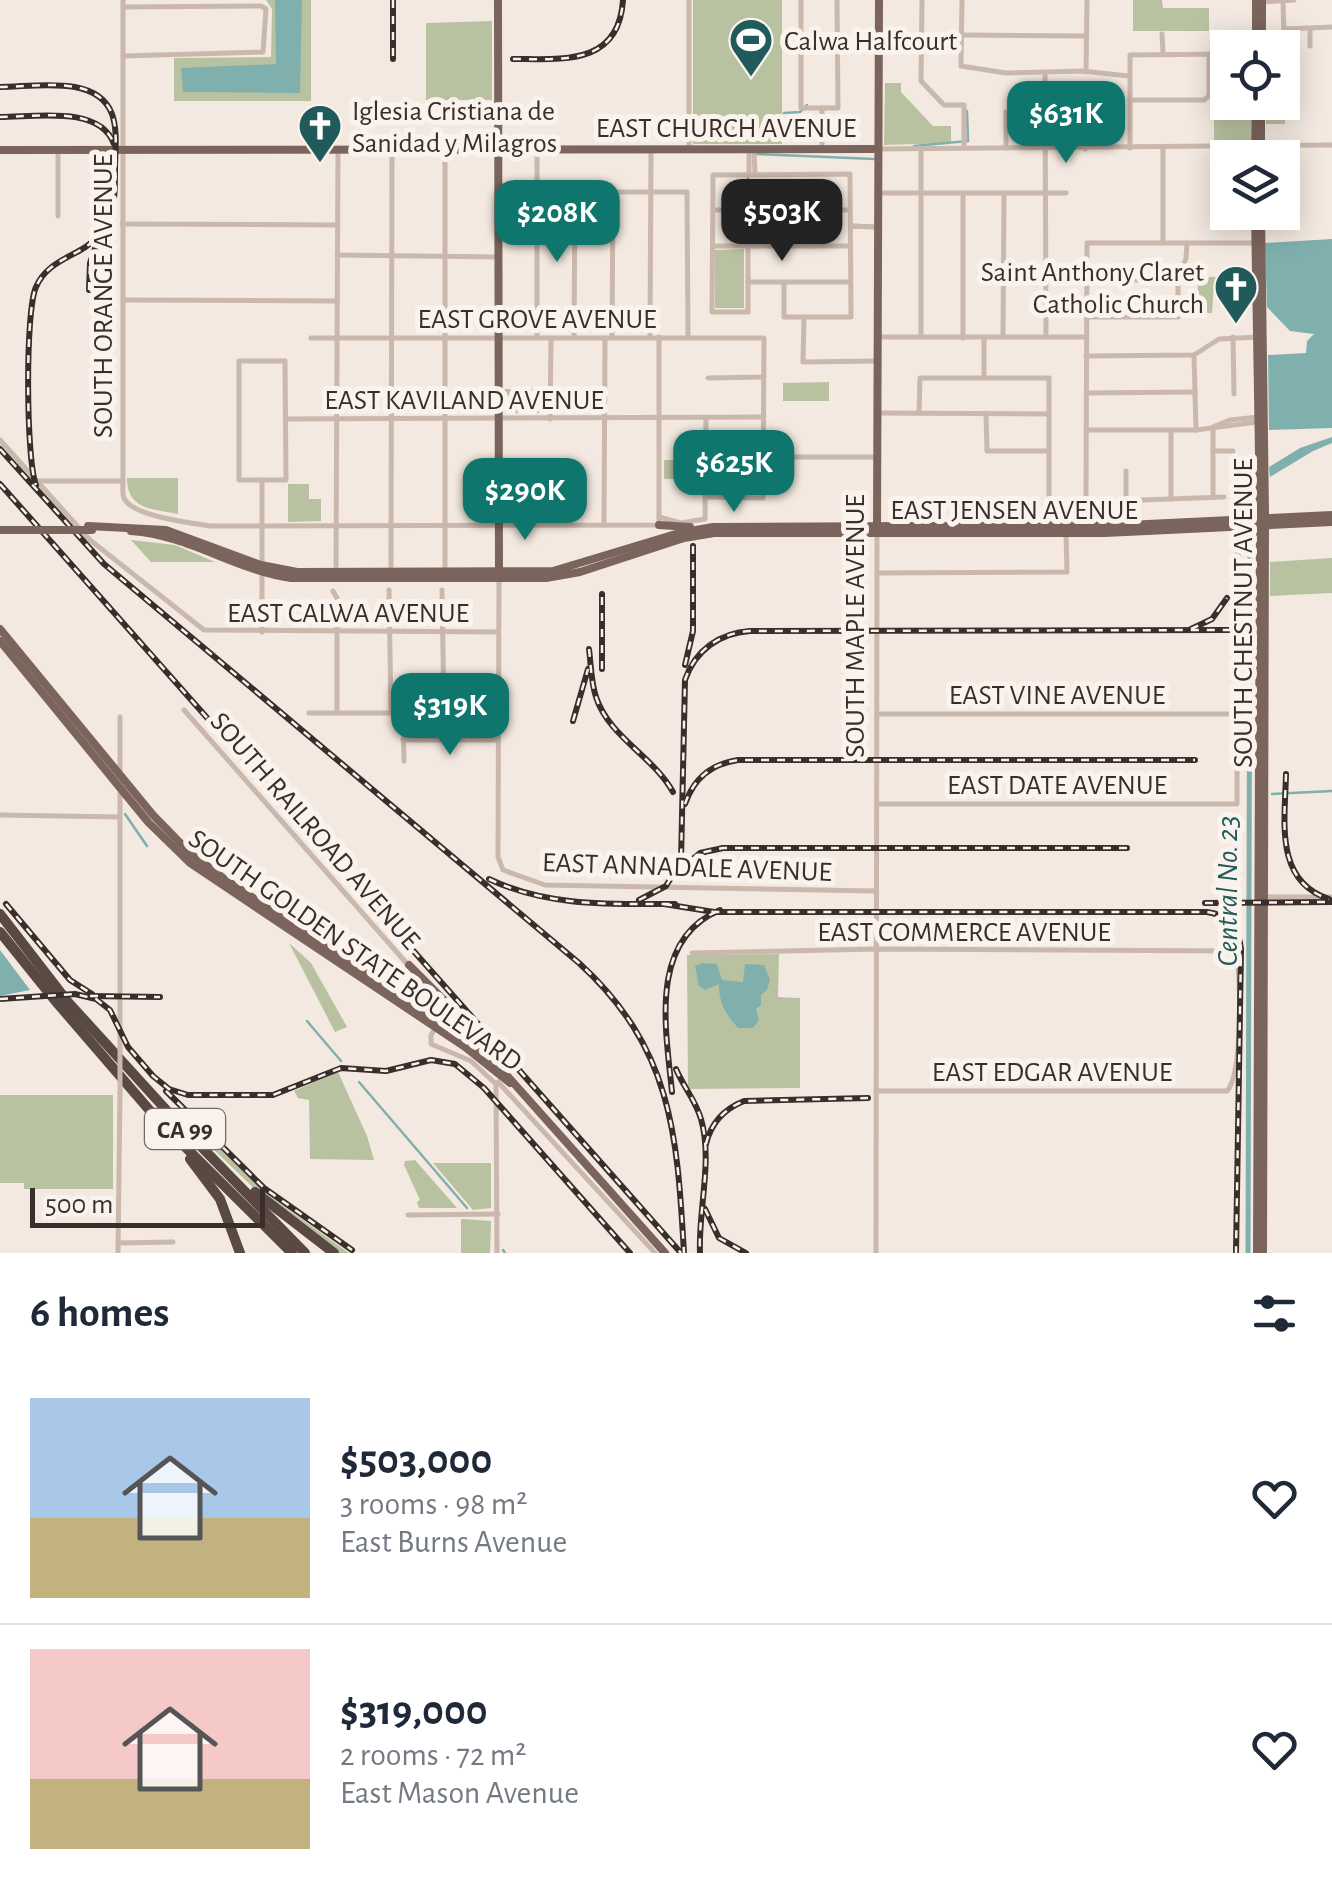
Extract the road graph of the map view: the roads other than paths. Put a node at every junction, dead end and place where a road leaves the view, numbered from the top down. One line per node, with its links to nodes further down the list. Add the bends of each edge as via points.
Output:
1 (498, 0): 41 (main road)
2 (689, 0): 51 (street)
3 (800, 0): 29 (street, via 800,108)
4 (838, 0): 20 (street)
5 (878, 0): 21 (main road, SOUTH MAPLE AVENUE)
6 (922, 0): 33 (street, via 921,81 944,104 964,105)
7 (962, 0): 17 (street)
8 (1087, 0): 18 (street)
9 (1282, 0): 10 (street); 11 (street); 13 (street, via 1284,33)
10 (1294, 0)
11 (1260, 1): 15 (main road)
12 (123, 3): 24 (street, SOUTH ORANGE AVENUE); 24 (street, via 266,9 264,52)
13 (1310, 28): 14 (street); 19 (street)
14 (1332, 28)
15 (1259, 30)
16 (1162, 34): 22 (street)
17 (962, 35): 18 (street); 25 (street, via 961,66)
18 (1087, 36): 26 (street)
19 (1310, 46)
20 (838, 48): 21 (street); 29 (street, via 838,108)
21 (879, 48): 43 (main road, SOUTH MAPLE AVENUE)
22 (1162, 54): 23 (street); 27 (street, via 1130,55)
23 (1209, 54): 28 (street, via 1204,100)
24 (123, 56): 40 (street, SOUTH ORANGE AVENUE)
25 (1045, 72): 26 (street); 35 (street)
26 (1086, 72): 27 (street)
27 (1130, 76): 28 (street)
28 (1130, 100): 37 (street)
29 (822, 108): 53 (street)
30 (1085, 110): 36 (street)
31 (1006, 112): 34 (street)
32 (1332, 145): 39 (street, EAST CHURCH AVENUE)
33 (964, 148): 34 (street, EAST CHURCH AVENUE); 44 (street, EAST CHURCH AVENUE)
34 (1006, 148): 35 (street, EAST CHURCH AVENUE)
35 (1046, 148): 36 (street, EAST CHURCH AVENUE); 65 (street)
36 (1085, 148): 37 (street, EAST CHURCH AVENUE)
37 (1130, 148): 38 (street, EAST CHURCH AVENUE)
38 (1163, 148): 54 (street, EAST CHURCH AVENUE); 75 (street)
39 (1300, 148)
40 (121, 149): 46 (main road, EAST CHURCH AVENUE); 47 (main road, EAST CHURCH AVENUE); 70 (street, SOUTH ORANGE AVENUE)
41 (498, 149): 42 (main road, EAST CHURCH AVENUE); 49 (main road, EAST CHURCH AVENUE); 57 (main road)
42 (538, 149): 50 (main road, EAST CHURCH AVENUE); 58 (street)
43 (876, 149): 44 (street, EAST CHURCH AVENUE); 53 (main road, EAST CHURCH AVENUE); 61 (main road, SOUTH MAPLE AVENUE)
44 (921, 149): 62 (street)
45 (0, 150): 46 (main road, EAST CHURCH AVENUE)
46 (58, 150): 69 (street)
47 (338, 150): 48 (main road, EAST CHURCH AVENUE); 71 (street)
48 (392, 150): 49 (main road, EAST CHURCH AVENUE); 82 (street)
49 (445, 150): 83 (street)
50 (651, 150): 51 (main road, EAST CHURCH AVENUE); 56 (street)
51 (689, 150): 52 (main road, EAST CHURCH AVENUE)
52 (752, 150): 53 (main road, EAST CHURCH AVENUE); 55 (street)
53 (822, 150)
54 (1210, 150)
55 (752, 175): 67 (street, via 713,175); 68 (street, via 850,174)
56 (650, 191): 60 (street); 95 (street, via 687,192); 108 (street)
57 (498, 192): 58 (street); 84 (main road)
58 (536, 192): 59 (street); 104 (street)
59 (575, 192): 60 (street); 106 (street)
60 (613, 192): 107 (street)
61 (876, 193): 62 (street); 73 (main road, SOUTH MAPLE AVENUE)
62 (921, 193): 63 (street); 96 (street)
63 (963, 193): 64 (street); 111 (street)
64 (1004, 193): 65 (street); 97 (street)
65 (1047, 193): 66 (street); 98 (street)
66 (1066, 193)
67 (713, 210): 68 (street); 78 (street)
68 (850, 210): 72 (street)
69 (58, 216)
70 (122, 224): 71 (street); 90 (street, SOUTH ORANGE AVENUE)
71 (337, 225): 81 (street)
72 (850, 226): 73 (street); 80 (street)
73 (876, 226): 110 (main road, SOUTH MAPLE AVENUE)
74 (1258, 230): 77 (main road, SOUTH CHESTNUT AVENUE)
75 (1163, 243): 76 (street); 85 (street, via 1087,242)
76 (1187, 243): 77 (street); 86 (street)
77 (1258, 243): 100 (main road, SOUTH CHESTNUT AVENUE)
78 (712, 246): 79 (street); 87 (street, via 712,312 748,312)
79 (748, 246): 80 (street); 87 (street)
80 (850, 246): 89 (street)
81 (337, 255): 82 (street); 91 (street)
82 (391, 255): 83 (street); 112 (street)
83 (445, 256): 84 (street); 113 (street)
84 (498, 257): 103 (main road)
85 (1087, 280): 86 (street); 93 (street)
86 (1178, 280): 93 (street, via 1178,317)
87 (748, 282): 88 (street)
88 (784, 282): 89 (street); 92 (street, via 784,317)
89 (851, 282): 92 (street, via 852,317)
90 (123, 300): 91 (street); 154 (street, SOUTH ORANGE AVENUE)
91 (337, 301): 102 (street)
92 (804, 317): 117 (street, via 802,362)
93 (1086, 317): 99 (street)
94 (1233, 336): 100 (street); 115 (street); 123 (street)
95 (688, 337): 109 (street, EAST GROVE AVENUE); 120 (street, EAST GROVE AVENUE, via 764,338)
96 (921, 337): 110 (street); 111 (street)
97 (1004, 337): 98 (street); 114 (street)
98 (1046, 337): 99 (street)
99 (1086, 337): 116 (street)
100 (1260, 337): 136 (main road, SOUTH CHESTNUT AVENUE); 163 (main road, SOUTH CHESTNUT AVENUE)
101 (310, 338): 102 (street, EAST GROVE AVENUE)
102 (336, 338): 112 (street, EAST GROVE AVENUE); 131 (street)
103 (498, 338): 104 (street, EAST GROVE AVENUE); 113 (street, EAST GROVE AVENUE); 133 (main road)
104 (536, 338): 105 (street, EAST GROVE AVENUE)
105 (550, 338): 106 (street, EAST GROVE AVENUE); 138 (street)
106 (574, 338): 107 (street, EAST GROVE AVENUE)
107 (608, 338): 108 (street, EAST GROVE AVENUE); 134 (street)
108 (650, 338): 109 (street, EAST GROVE AVENUE)
109 (659, 338): 135 (street)
110 (876, 338): 117 (main road, SOUTH MAPLE AVENUE)
111 (963, 338): 114 (street)
112 (391, 339): 113 (street, EAST GROVE AVENUE); 132 (street)
113 (446, 339): 137 (street)
114 (984, 339): 118 (street)
115 (1194, 355): 116 (street); 121 (street)
116 (1086, 356): 122 (street)
117 (876, 362): 124 (main road, SOUTH MAPLE AVENUE)
118 (984, 377): 125 (street, via 920,378); 127 (street, via 1050,378)
119 (708, 378): 120 (street)
120 (764, 378): 129 (street)
121 (1195, 392): 122 (street); 142 (street)
122 (1086, 393): 140 (street)
123 (1234, 394)
124 (877, 413): 125 (street); 149 (main road, SOUTH MAPLE AVENUE)
125 (919, 413): 126 (street)
126 (986, 414): 127 (street); 145 (street, via 986,451)
127 (1048, 414): 145 (street)
128 (706, 417): 129 (street, EAST KAVILAND AVENUE); 135 (street, EAST KAVILAND AVENUE); 150 (street)
129 (764, 417): 148 (street)
130 (285, 419): 131 (street, EAST KAVILAND AVENUE); 152 (street, via 286,480); 152 (street, via 285,361 239,361 239,480)
131 (336, 419): 132 (street, EAST KAVILAND AVENUE); 165 (street)
132 (390, 419): 137 (street, EAST KAVILAND AVENUE); 170 (street)
133 (497, 419): 137 (street, EAST KAVILAND AVENUE); 138 (street, EAST KAVILAND AVENUE); 167 (main road)
134 (604, 419): 135 (street, EAST KAVILAND AVENUE); 138 (street, EAST KAVILAND AVENUE); 168 (street)
135 (659, 419): 162 (street)
136 (1258, 419): 139 (street); 163 (main road, SOUTH CHESTNUT AVENUE)
137 (444, 420): 166 (street)
138 (550, 420)
139 (1213, 427): 142 (street); 144 (street)
140 (1086, 430): 141 (street); 160 (street, via 1086,502)
141 (1171, 430): 142 (street); 159 (street)
142 (1196, 430)
143 (0, 440): 153 (street)
144 (1213, 450): 146 (street); 157 (street)
145 (1049, 451): 155 (street)
146 (1233, 451)
147 (725, 457): 150 (street)
148 (764, 457): 149 (street); 156 (street, via 763,498)
149 (877, 457): 173 (main road, SOUTH MAPLE AVENUE)
150 (706, 458): 156 (street)
151 (1126, 471): 160 (street)
152 (262, 480): 169 (street)
153 (38, 481): 154 (street); 187 (street, EAST CALWA AVENUE, via 90,540 199,626)
154 (123, 481): 169 (street, via 124,498 143,513 210,526)
155 (1049, 496)
156 (706, 497): 164 (street)
157 (1213, 497): 158 (street); 159 (street)
158 (1224, 497)
159 (1171, 499): 160 (street)
160 (1126, 501)
161 (1332, 519): 163 (main road, EAST JENSEN AVENUE)
162 (659, 521): 164 (main road); 168 (street)
163 (1263, 522): 171 (main road, EAST JENSEN AVENUE); 173 (main road, EAST JENSEN AVENUE); 175 (main road); 184 (main road, SOUTH CHESTNUT AVENUE)
164 (705, 523): 173 (main road, EAST JENSEN AVENUE); 181 (main road, via 564,569)
165 (336, 525): 169 (street); 170 (street); 176 (street)
166 (444, 525): 167 (street); 170 (street); 178 (street)
167 (499, 525): 168 (street); 181 (main road)
168 (604, 525)
169 (261, 526): 179 (street)
170 (390, 526): 177 (street)
171 (1238, 527): 174 (main road, EAST JENSEN AVENUE); 201 (street)
172 (0, 528): 179 (main road, bridge, via 181,534)
173 (877, 529): 174 (main road, EAST JENSEN AVENUE); 180 (street, SOUTH MAPLE AVENUE); 181 (main road, EAST JENSEN AVENUE, via 722,532 566,575)
174 (1066, 533): 180 (street, via 1067,572)
175 (1260, 561): 184 (main road); 215 (main road)
176 (336, 566)
177 (391, 566)
178 (444, 566)
179 (262, 569): 181 (main road); 187 (street)
180 (876, 573): 200 (street, SOUTH MAPLE AVENUE)
181 (499, 575): 191 (street)
182 (388, 590): 189 (street)
183 (442, 590): 190 (street)
184 (1265, 590): 215 (main road, SOUTH CHESTNUT AVENUE)
185 (334, 591): 188 (street)
186 (0, 629): 206 (main road, SOUTH GOLDEN STATE BOULEVARD)
187 (262, 632): 188 (street, EAST CALWA AVENUE)
188 (336, 632): 189 (street, EAST CALWA AVENUE); 195 (street)
189 (390, 632): 190 (street, EAST CALWA AVENUE); 196 (street)
190 (444, 632): 191 (street, EAST CALWA AVENUE); 198 (street)
191 (498, 632): 199 (street)
192 (0, 641): 209 (main road, SOUTH GOLDEN STATE BOULEVARD)
193 (184, 710): 221 (street, SOUTH RAILROAD AVENUE)
194 (309, 713): 195 (street)
195 (337, 713): 196 (street)
196 (391, 713): 197 (street)
197 (403, 713): 198 (street); 203 (street)
198 (444, 713): 199 (street)
199 (498, 713): 204 (street)
200 (876, 714): 201 (street, EAST VINE AVENUE); 211 (street, SOUTH MAPLE AVENUE)
201 (1237, 714): 211 (street, EAST DATE AVENUE, via 1237,804)
202 (120, 718): 205 (street)
203 (403, 740): 204 (street); 207 (street)
204 (497, 740): 214 (street, EAST ANNADALE AVENUE, via 500,866 508,873 544,886)
205 (120, 752): 206 (main road); 208 (street)
206 (106, 758): 208 (main road, SOUTH GOLDEN STATE BOULEVARD)
207 (404, 762)
208 (120, 775): 209 (street); 222 (main road, SOUTH GOLDEN STATE BOULEVARD, via 209,868)
209 (120, 786): 210 (main road, SOUTH GOLDEN STATE BOULEVARD); 212 (street)
210 (133, 804): 212 (main road, via 124,804); 222 (main road, SOUTH GOLDEN STATE BOULEVARD, via 214,882)
211 (876, 804): 214 (street, SOUTH MAPLE AVENUE)
212 (120, 814): 213 (street); 233 (street, bridge)
213 (0, 815)
214 (876, 891): 219 (street, SOUTH MAPLE AVENUE)
215 (1261, 897): 216 (street); 227 (main road, SOUTH CHESTNUT AVENUE); 227 (main road, SOUTH CHESTNUT AVENUE)
216 (1332, 897)
217 (0, 914): 230 (highway, CA 99, via 68,1002)
218 (0, 932): 229 (highway, CA 99)
219 (876, 950): 220 (street, EAST COMMERCE AVENUE); 225 (street, SOUTH MAPLE AVENUE); 226 (street, EAST COMMERCE AVENUE, via 1236,951 1237,1056)
220 (692, 953)
221 (409, 965): 222 (street, SOUTH RAILROAD AVENUE, via 444,1006); 223 (main road)
222 (438, 1025): 223 (main road, SOUTH GOLDEN STATE BOULEVARD); 224 (street, via 432,1045); 228 (main road, SOUTH GOLDEN STATE BOULEVARD)
223 (484, 1052): 228 (main road, SOUTH GOLDEN STATE BOULEVARD)
224 (495, 1080): 232 (street); 241 (street)
225 (876, 1091): 226 (street, EAST EDGAR AVENUE); 243 (street, SOUTH MAPLE AVENUE)
226 (1227, 1091)
227 (1260, 1091): 244 (main road, SOUTH CHESTNUT AVENUE)
228 (535, 1107): 242 (main road, SOUTH GOLDEN STATE BOULEVARD)
229 (158, 1120): 236 (highway, via 216,1193); 237 (highway, CA 99)
230 (179, 1124): 238 (highway, CA 99); 239 (highway)
231 (408, 1214): 232 (street)
232 (498, 1214): 240 (street)
233 (118, 1242): 234 (street); 235 (street)
234 (174, 1242)
235 (118, 1253)
236 (240, 1253)
237 (292, 1253)
238 (305, 1253)
239 (334, 1253)
240 (497, 1253)
241 (655, 1253)
242 (665, 1253)
243 (876, 1253)
244 (1260, 1253)

